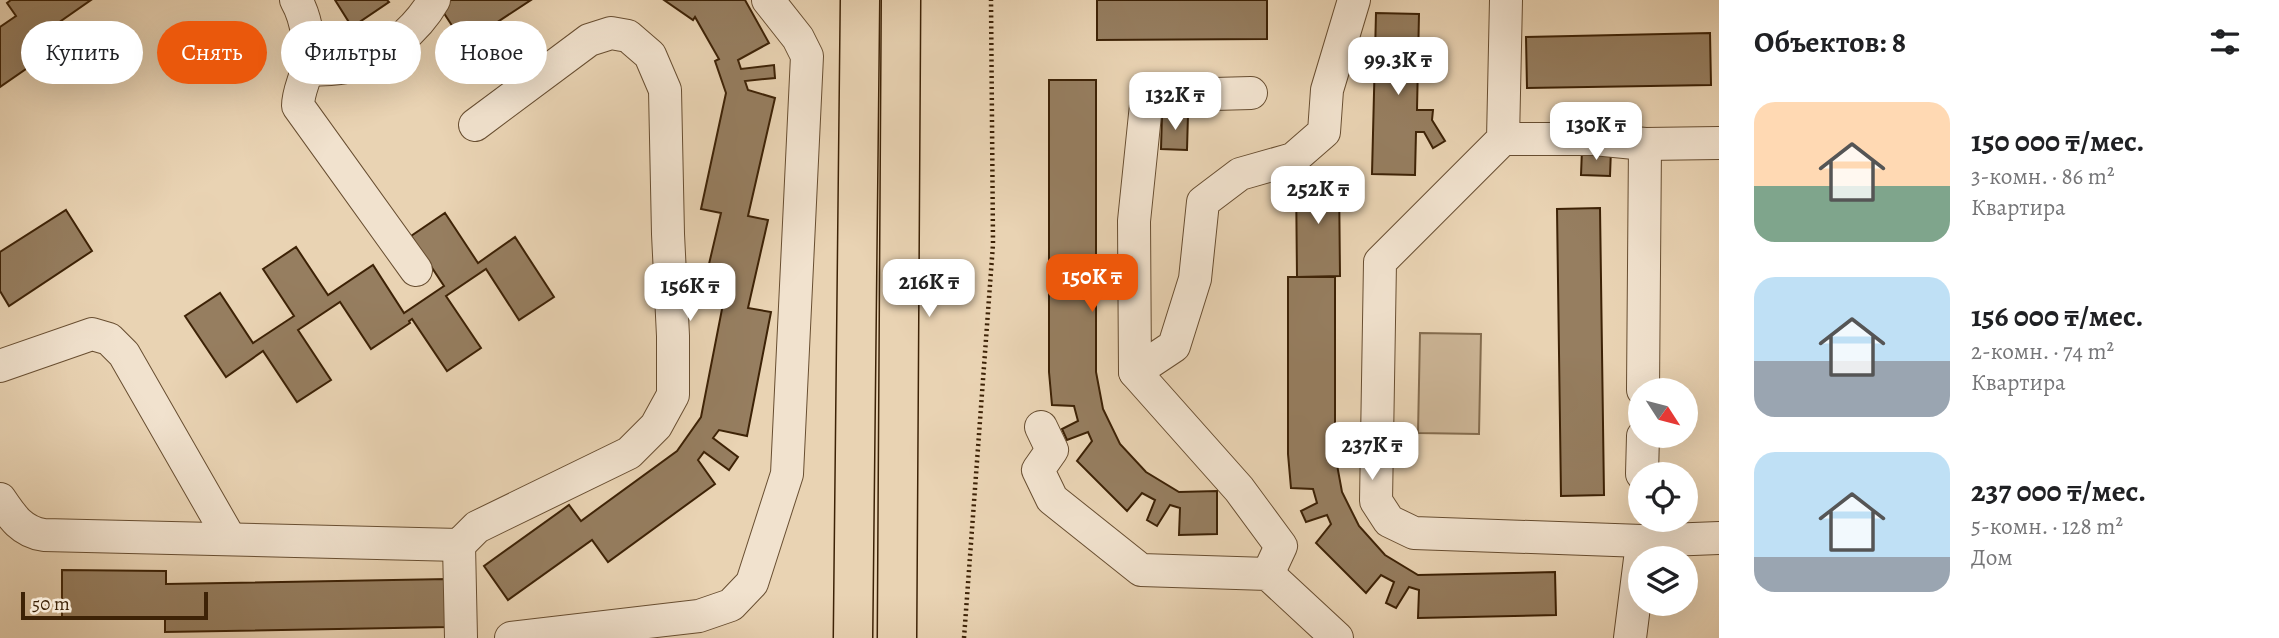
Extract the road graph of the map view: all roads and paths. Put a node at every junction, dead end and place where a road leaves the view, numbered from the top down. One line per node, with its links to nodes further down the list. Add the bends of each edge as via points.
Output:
1 (296, 0): 9 (lane)
2 (433, 0): 10 (lane)
3 (768, 0): 29 (lane, via 807,55 787,474 752,583 732,605 699,616)
4 (860, 0): 30 (main road)
5 (901, 0): 31 (main road)
6 (991, 0): 32 (path, via 993,244)
7 (1354, 0): 19 (lane, via 1327,90 1324,132 1293,159 1240,174 1203,202 1195,279 1174,346)
8 (1506, 0): 14 (lane)
9 (303, 21)
10 (419, 21)
11 (302, 84): 17 (lane, via 298,106)
12 (1251, 93): 19 (lane, via 1177,95 1146,105 1134,221)
13 (475, 125): 26 (lane, via 589,40 611,33 628,36 650,55 665,90 673,396 656,426 629,453 477,527)
14 (1503, 139): 16 (lane); 25 (lane, via 1380,262 1376,501 1389,521 1414,533)
15 (1719, 143): 16 (lane)
16 (1644, 144): 20 (lane)
17 (416, 270)
18 (0, 366): 24 (lane, via 92,334 109,339 124,355)
19 (1135, 372): 27 (lane, via 1239,489 1281,546)
20 (1643, 378)
21 (1041, 427): 27 (lane, via 1052,450 1038,470 1052,499 1142,570)
22 (0, 499): 24 (lane, via 15,522 30,533)
23 (1719, 538): 25 (lane)
24 (230, 539): 26 (lane)
25 (1641, 544): 34 (lane)
26 (459, 545): 28 (lane)
27 (1268, 574): 33 (lane)
28 (461, 638)
29 (511, 638)
30 (853, 638)
31 (897, 638)
32 (964, 638)
33 (1337, 638)
34 (1630, 638)

